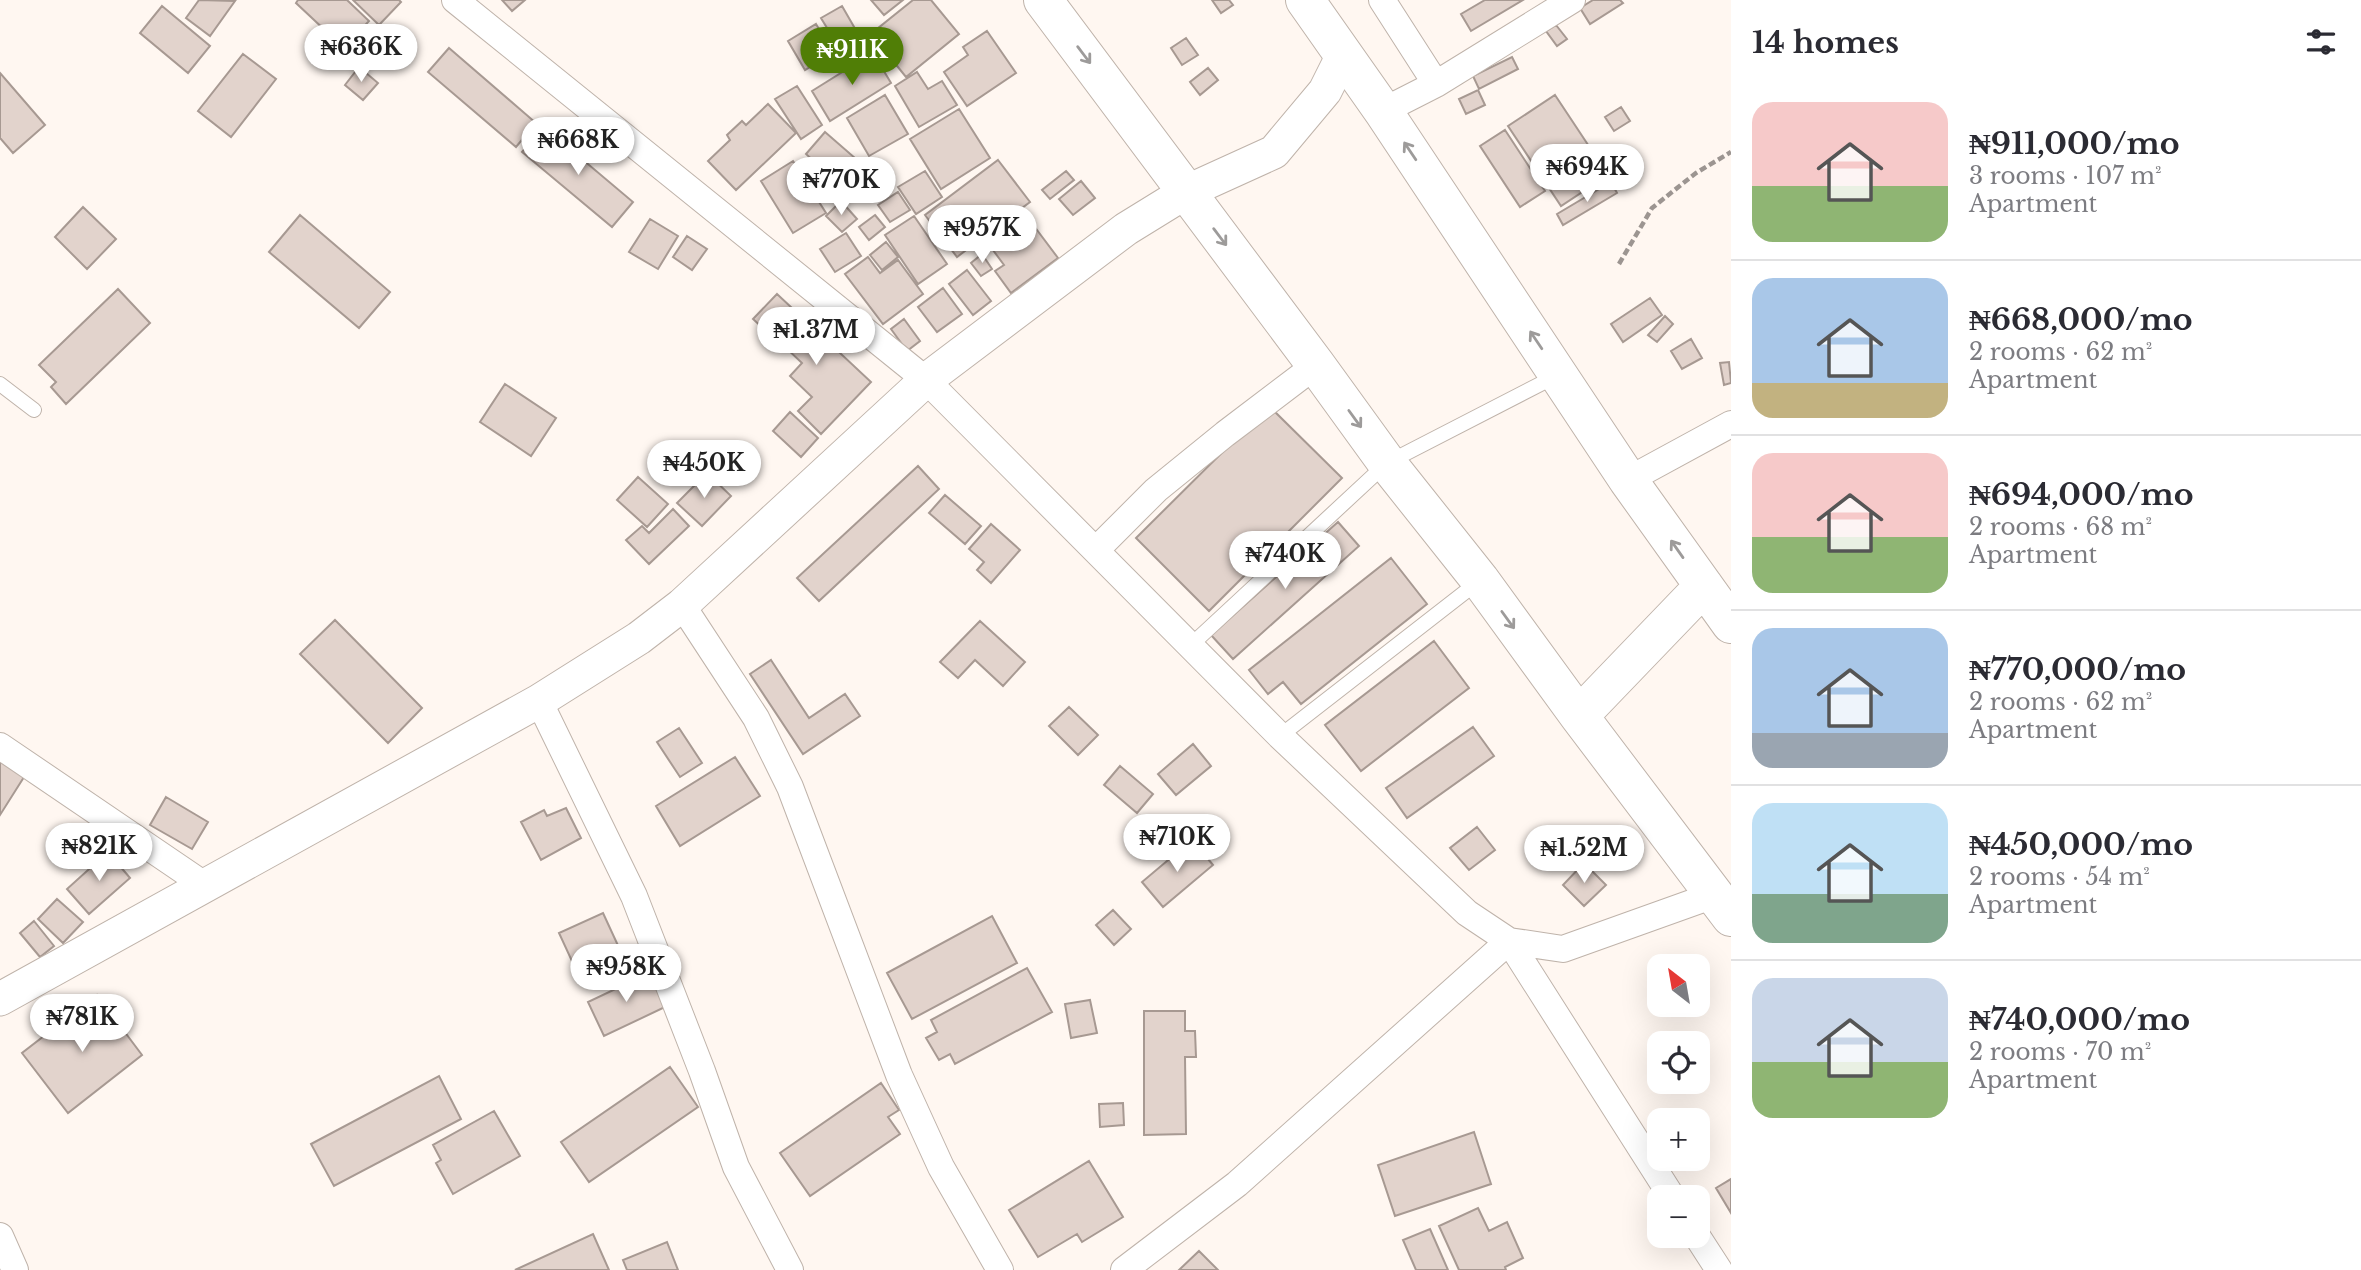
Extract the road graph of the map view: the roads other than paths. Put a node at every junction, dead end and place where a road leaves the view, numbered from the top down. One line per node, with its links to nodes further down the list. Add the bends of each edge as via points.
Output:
1 (455, 0): 12 (street)
2 (1043, 0): 9 (highway, one-way to 9)
3 (1305, 0): 6 (highway)
4 (1382, 0): 7 (street)
5 (1572, 0): 7 (street)
6 (1344, 53): 8 (highway); 9 (street, via 1325,91 1274,152)
7 (1436, 84): 8 (street)
8 (1383, 111): 11 (highway, one-way to 8)
9 (1186, 192): 10 (highway, one-way to 10); 12 (street, via 1126,229)
10 (1316, 365): 16 (highway, one-way to 16); 18 (street, via 1156,490)
11 (1559, 375): 16 (lane); 17 (highway)
12 (926, 380): 18 (street); 21 (street)
13 (0, 384): 14 (lane)
14 (34, 410)
15 (1731, 424): 17 (street)
16 (1387, 463): 19 (highway); 23 (lane)
17 (1628, 480): 20 (highway, one-way to 17)
18 (1096, 550): 23 (street)
19 (1480, 580): 25 (highway, one-way to 25); 26 (lane)
20 (1704, 586): 22 (highway); 25 (highway)
21 (682, 605): 24 (street); 37 (street, via 756,718 790,787 899,1075 941,1167)
22 (1731, 624)
23 (1190, 646): 26 (street)
24 (539, 701): 28 (street); 36 (street, via 634,896 736,1167)
25 (1579, 716): 29 (highway)
26 (1280, 737): 30 (street, via 1467,913)
27 (0, 746): 28 (street)
28 (206, 886): 31 (street)
29 (1723, 906): 30 (street, via 1563,949)
30 (1509, 941): 32 (street); 38 (street, via 1237,1184)
31 (0, 999)
32 (1664, 1185)
33 (0, 1236): 35 (street)
34 (1705, 1248): 39 (street)
35 (15, 1270)
36 (790, 1270)
37 (1000, 1270)
38 (1124, 1270)
39 (1719, 1270)

